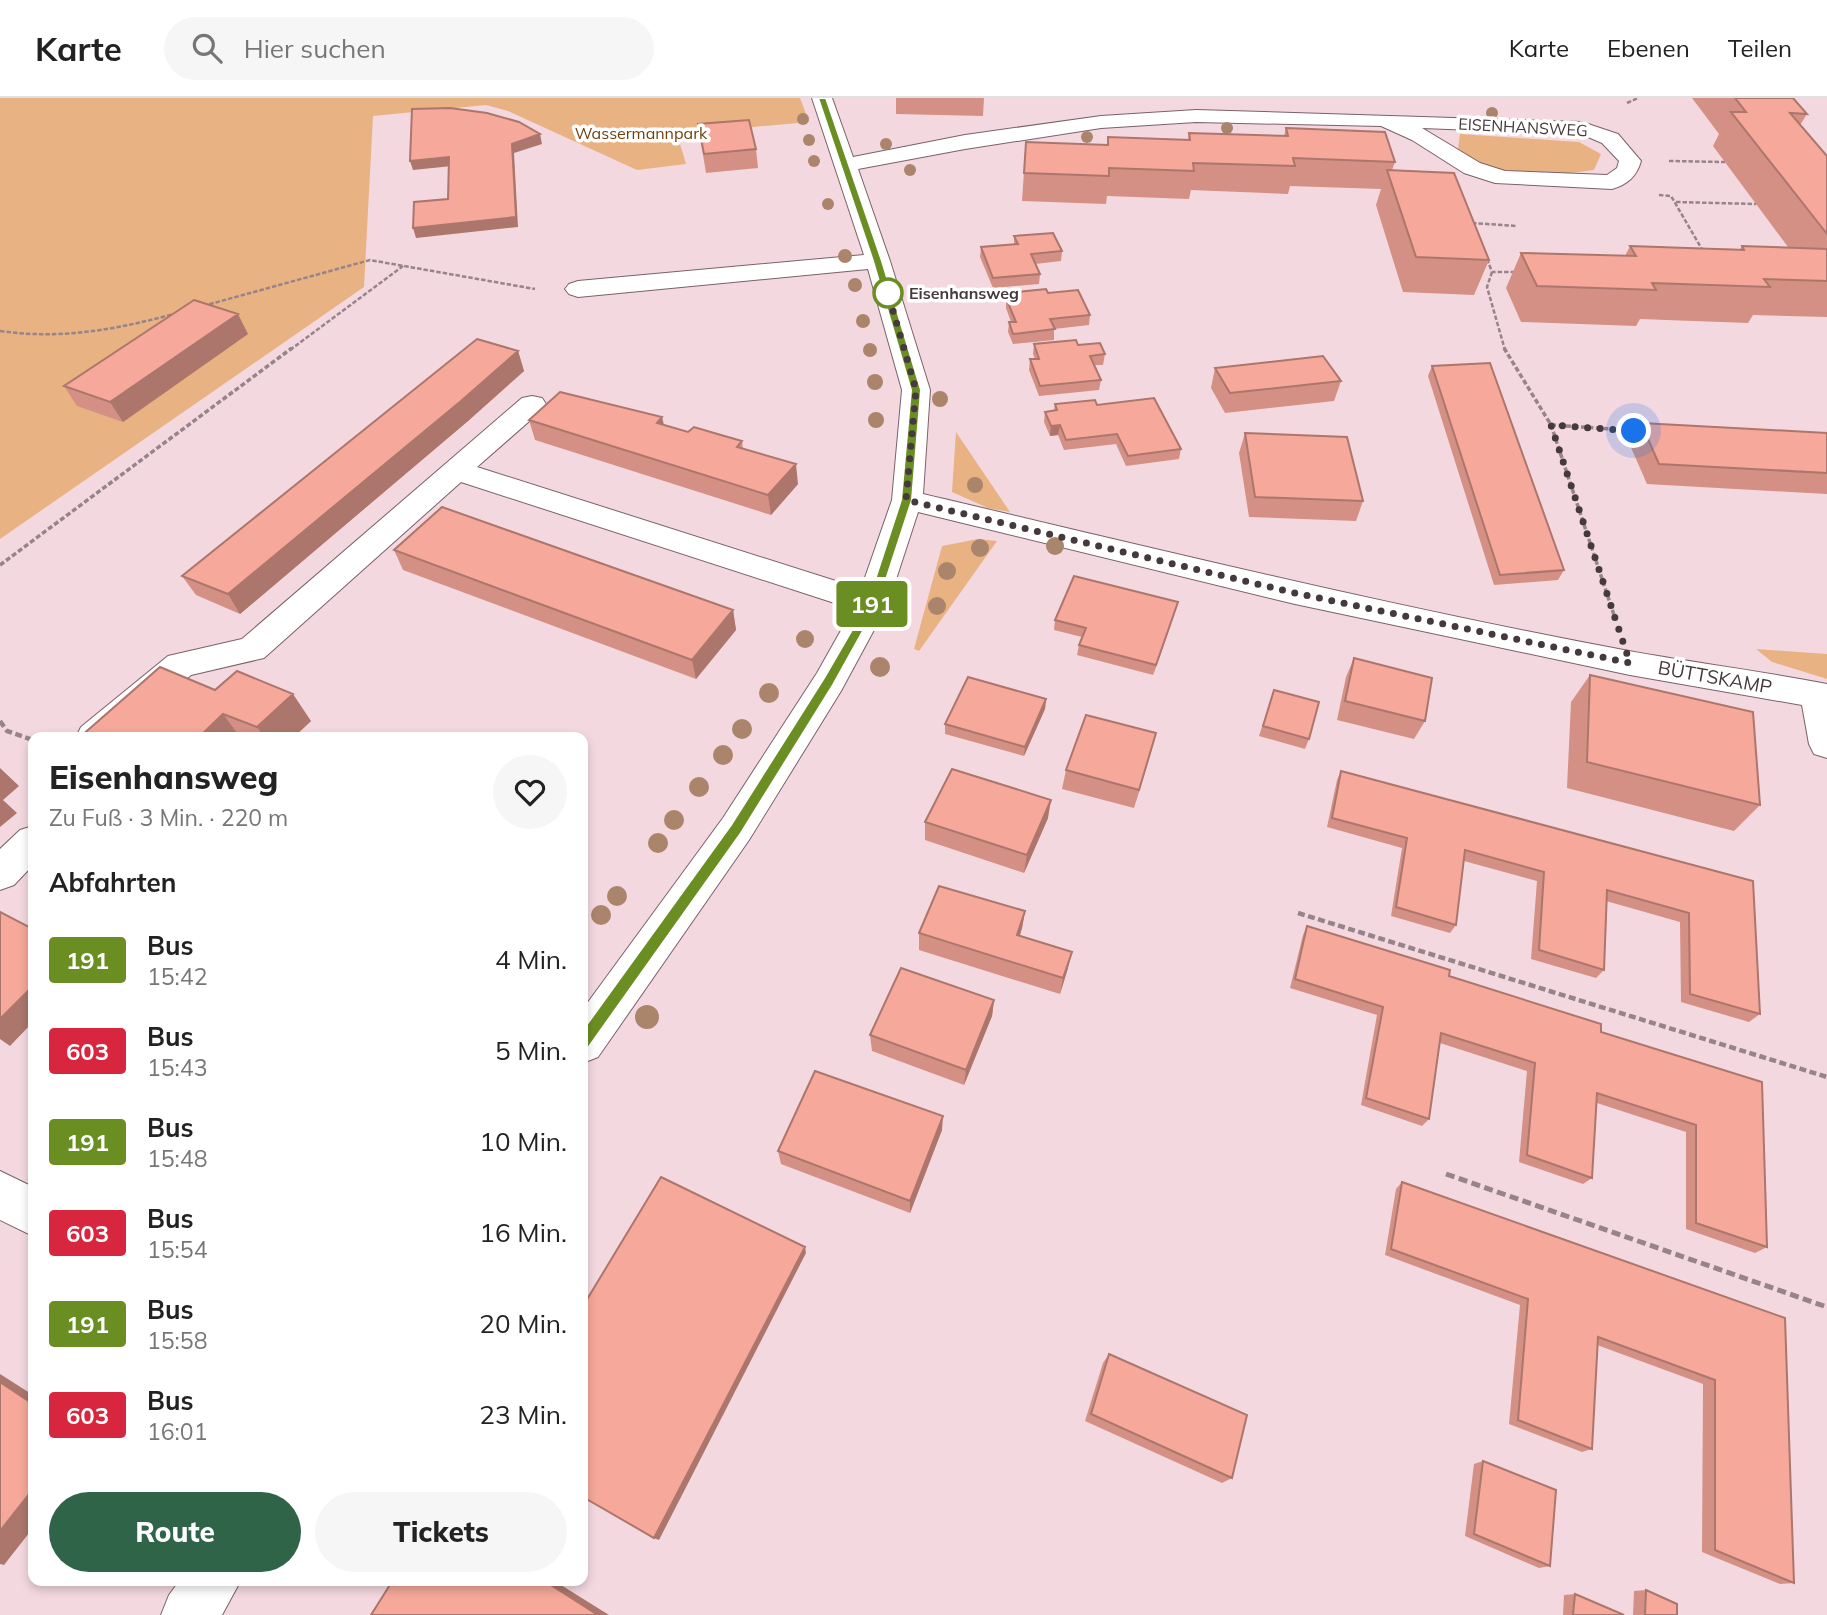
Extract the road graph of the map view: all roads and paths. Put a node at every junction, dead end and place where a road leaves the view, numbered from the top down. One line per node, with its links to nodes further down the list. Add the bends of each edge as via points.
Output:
1 (822, 98): 5 (street)
2 (1384, 120): 3 (street, EISENHANSWEG, via 1582,128 1605,134 1620,145); 5 (street, EISENHANSWEG, via 1196,116 1101,122); 6 (street, EISENHANSWEG, via 1420,135)
3 (1630, 161): 4 (path); 7 (street, via 1627,171)
4 (1725, 162)
5 (846, 165): 15 (street)
6 (1472, 168): 7 (street, EISENHANSWEG, via 1503,178); 10 (path, via 1460,194)
7 (1612, 182): 8 (path, via 1636,193 1671,196)
8 (1675, 202): 9 (path); 14 (path)
9 (1756, 204)
10 (1472, 223): 11 (path); 12 (path)
11 (1517, 226)
12 (1477, 235)
13 (1482, 247): 17 (path)
14 (1707, 259)
15 (878, 261): 19 (street); 27 (street, via 916,390)
16 (404, 266): 19 (path, via 529,289); 20 (path, via 370,260); 28 (path)
17 (1492, 272): 18 (path); 24 (path, via 1487,287 1506,354)
18 (1520, 272)
19 (578, 289)
20 (197, 308)
21 (184, 312): 22 (path, via 104,333 69,337)
22 (0, 331)
23 (532, 404): 26 (street)
24 (1551, 425): 25 (path); 30 (path)
25 (1648, 432)
26 (458, 471): 29 (street); 33 (street, via 252,649 180,665)
27 (906, 500): 29 (street); 30 (street, BÜTTSKAMP, via 1295,593)
28 (0, 565)
29 (872, 604): 39 (street, via 736,829)
30 (1630, 663): 31 (street, BÜTTSKAMP)
31 (1822, 697): 35 (street)
32 (0, 721): 34 (path, via 6,731)
33 (100, 732)
34 (28, 738)
35 (1827, 744)
36 (28, 847): 37 (street)
37 (0, 874)
38 (1298, 913): 40 (path)
39 (588, 1036)
40 (1827, 1077)
41 (1446, 1174): 44 (path)
42 (0, 1194): 43 (street)
43 (28, 1210)
44 (1827, 1307)
45 (209, 1586): 46 (street)
46 (189, 1615)

